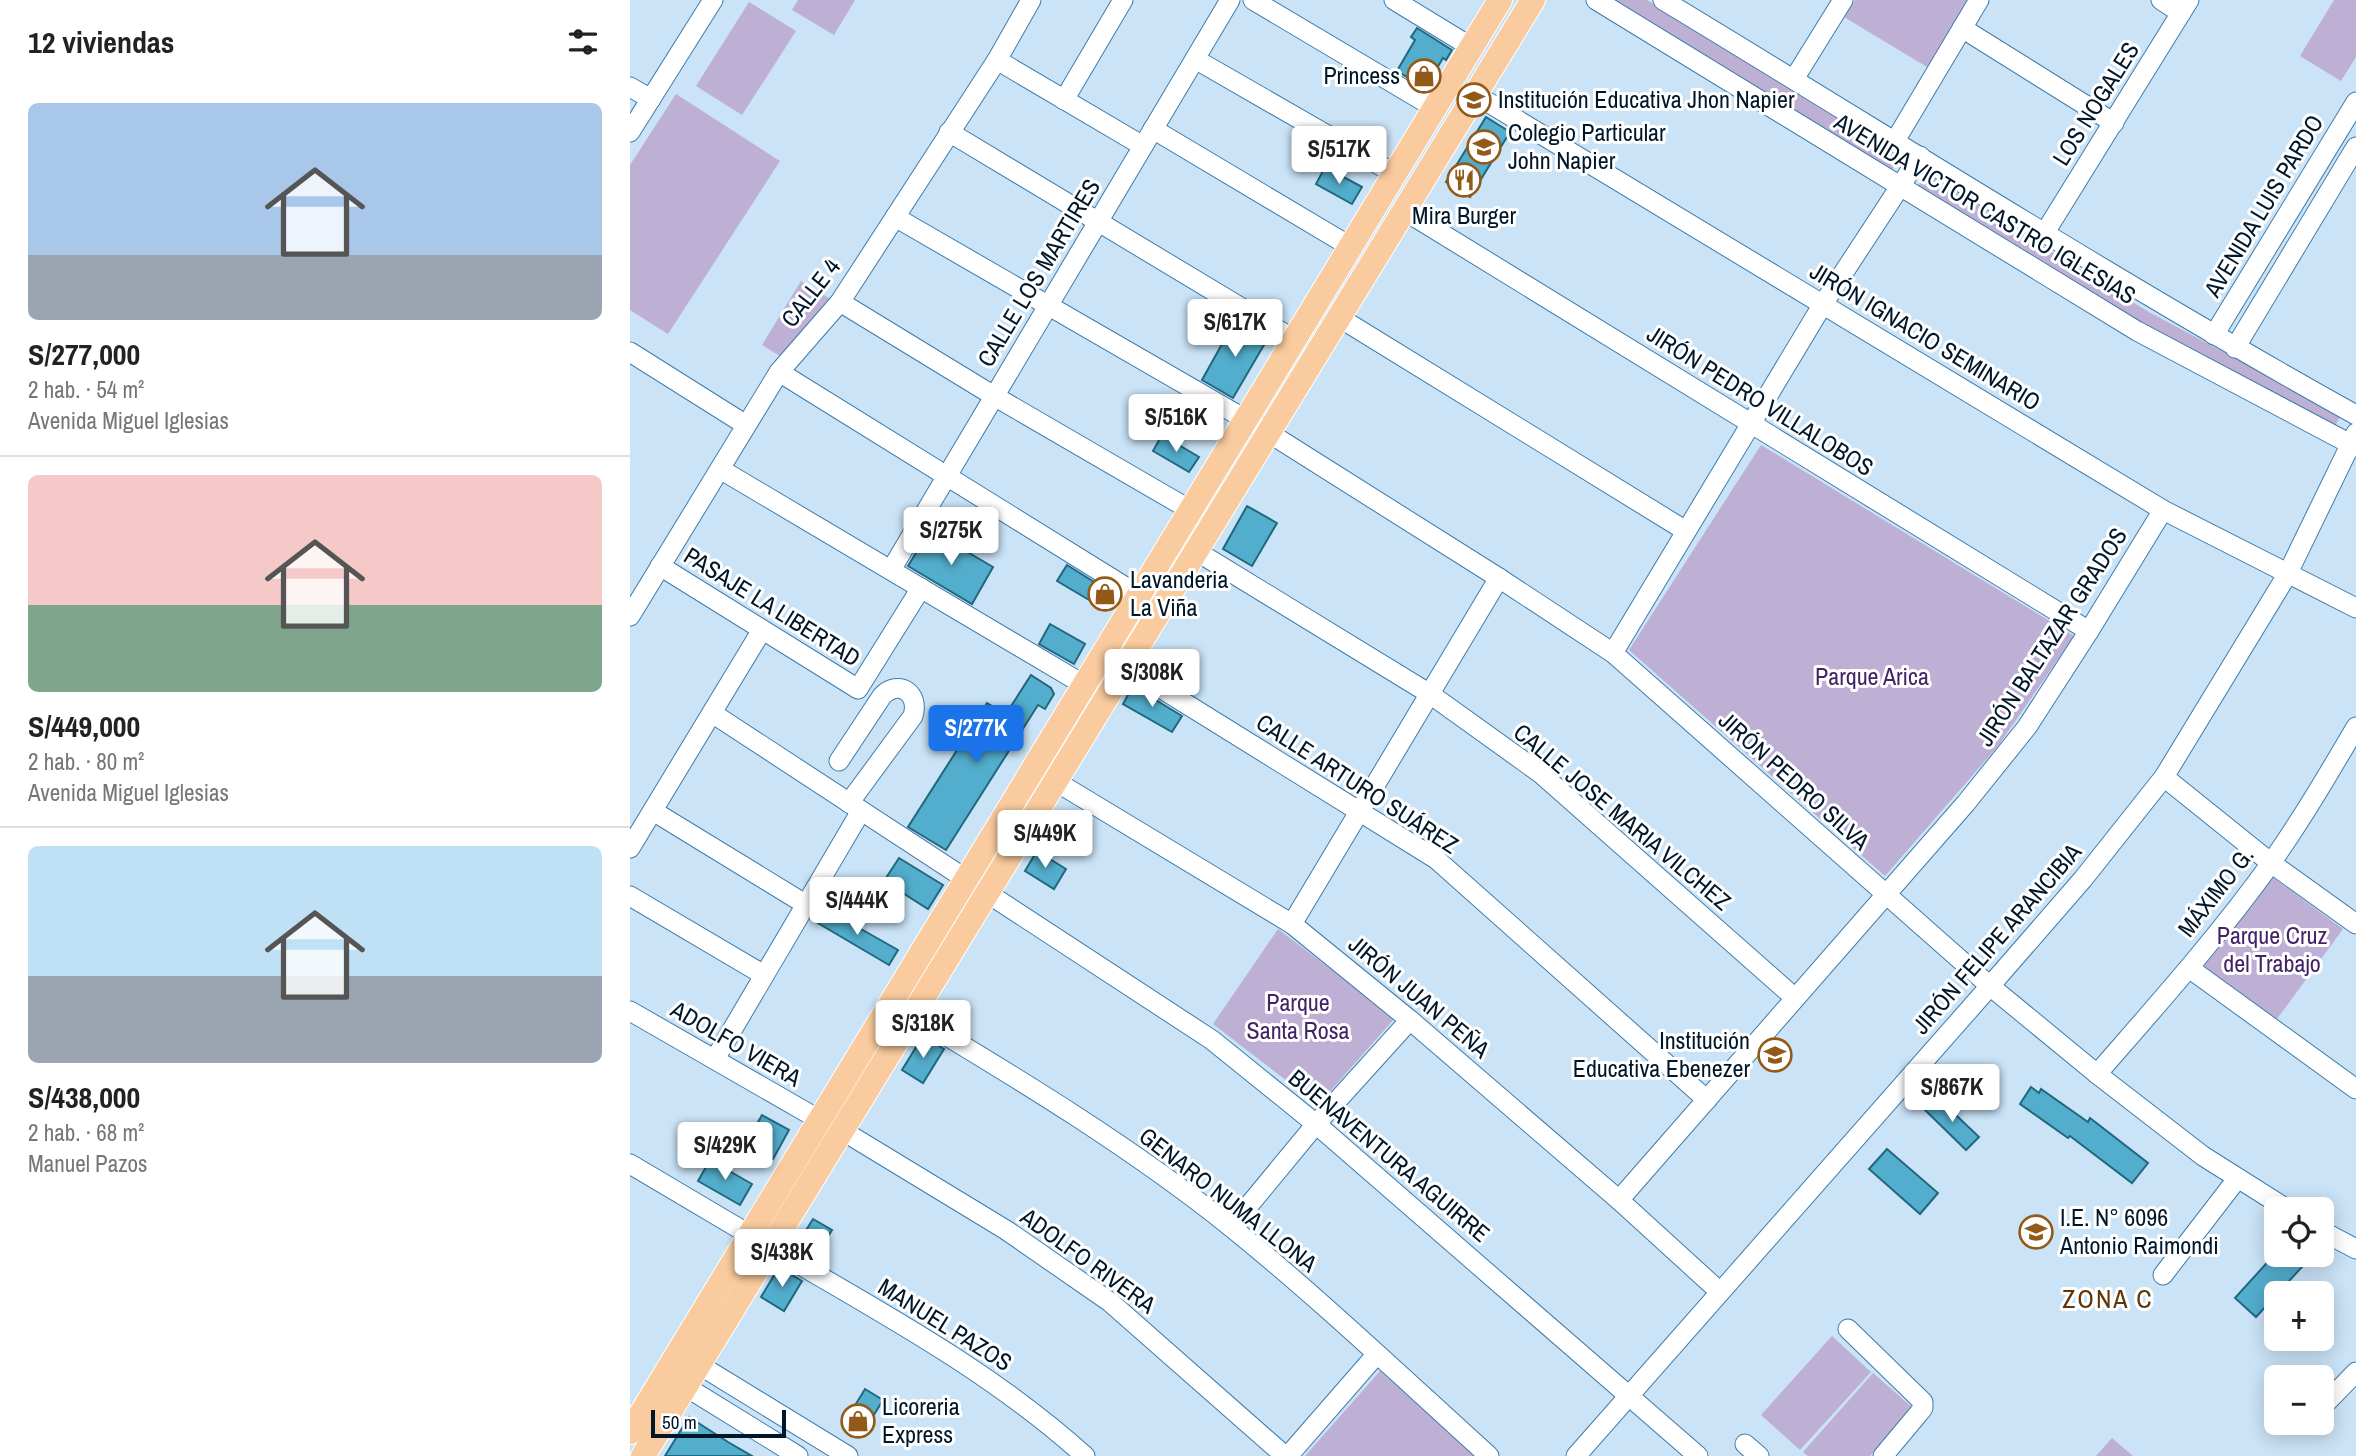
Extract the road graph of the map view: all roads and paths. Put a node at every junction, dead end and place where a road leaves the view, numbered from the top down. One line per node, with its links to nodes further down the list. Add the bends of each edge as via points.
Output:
1 (713, 0): 22 (street)
2 (1031, 0): 18 (street, CALLE 4)
3 (1124, 0): 23 (street)
4 (1230, 0): 17 (street, CALLE LOS MARTIRES)
5 (1253, 0): 25 (street)
6 (1394, 0): 16 (street)
7 (1500, 0): 16 (main road)
8 (1533, 0): 21 (main road)
9 (1596, 0): 34 (street, AVENIDA VICTOR CASTRO IGLESIAS)
10 (1663, 0): 19 (street, AVENIDA VICTOR CASTRO IGLESIAS)
11 (1843, 0): 19 (street)
12 (1979, 0): 15 (street)
13 (2161, 0): 14 (street)
14 (2185, 6): 26 (street, LOS NOGALES)
15 (1962, 28): 26 (street); 30 (street)
16 (1471, 47): 25 (main road)
17 (1195, 59): 29 (street, CALLE LOS MARTIRES); 33 (street)
18 (998, 60): 23 (street); 28 (street, CALLE 4)
19 (1794, 79): 30 (street, AVENIDA VICTOR CASTRO IGLESIAS)
20 (630, 87): 22 (street)
21 (1476, 95): 35 (main road); 41 (street, JIRÓN IGNACIO SEMINARIO)
22 (651, 99): 27 (street)
23 (1064, 100): 29 (street)
24 (2356, 102): 44 (street, AVENIDA LUIS PARDO)
25 (1435, 108): 33 (main road)
26 (2114, 123): 38 (street, LOS NOGALES)
27 (630, 132)
28 (949, 132): 36 (street, CALLE 4); 37 (street)
29 (1148, 138): 37 (street, CALLE LOS MARTIRES); 39 (street)
30 (1895, 141): 32 (street, AVENIDA VICTOR CASTRO IGLESIAS)
31 (2356, 148): 46 (street, AVENIDA LUIS PARDO)
32 (1920, 156): 34 (street); 38 (street, AVENIDA VICTOR CASTRO IGLESIAS)
33 (1395, 174): 39 (main road)
34 (1901, 187): 41 (street); 55 (street, AVENIDA VICTOR CASTRO IGLESIAS, via 2137,331)
35 (1405, 211): 43 (main road); 53 (street, JIRÓN PEDRO VILLALOBOS)
36 (895, 217): 40 (street, CALLE 4); 42 (street, JIRÓN PEDRO SILVA)
37 (1098, 221): 42 (street, CALLE LOS MARTIRES); 45 (street)
38 (2044, 234): 44 (street, AVENIDA VICTOR CASTRO IGLESIAS)
39 (1351, 247): 45 (main road)
40 (840, 302): 48 (street, CALLE 4); 49 (street)
41 (1822, 304): 53 (street); 58 (street, JIRÓN IGNACIO SEMINARIO)
42 (1048, 306): 49 (street, CALLE LOS MARTIRES); 51 (street, JIRÓN PEDRO SILVA)
43 (1340, 318): 54 (main road); 60 (street)
44 (2214, 335): 46 (street, AVENIDA VICTOR CASTRO IGLESIAS)
45 (1295, 340): 51 (main road)
46 (2235, 348): 50 (street, AVENIDA VICTOR CASTRO IGLESIAS)
47 (630, 352): 52 (street)
48 (779, 372): 52 (street, CALLE 4); 57 (street)
49 (994, 396): 57 (street, CALLE LOS MARTIRES); 59 (street)
50 (2356, 415)
51 (1246, 420): 54 (street, JIRÓN PEDRO SILVA); 59 (main road)
52 (746, 425): 56 (street, CALLE 4)
53 (1750, 425): 60 (street); 71 (street, JIRÓN PEDRO VILLALOBOS)
54 (1269, 433): 61 (main road); 65 (street, JIRÓN PEDRO SILVA)
55 (2354, 441): 64 (street, JIRÓN FELIPE ARANCIBIA)
56 (720, 469): 62 (street, CALLE 4); 63 (street)
57 (947, 476): 63 (street, CALLE LOS MARTIRES); 67 (street)
58 (2163, 510): 64 (street, JIRÓN IGNACIO SEMINARIO); 71 (street, JIRÓN BALTAZAR GRADOS)
59 (1192, 511): 67 (main road)
60 (1686, 531): 72 (street)
61 (1196, 551): 73 (main road); 75 (street, CALLE JOSE MARIA VILCHEZ)
62 (660, 566): 69 (street, CALLE 4); 70 (street, PASAJE LA LIBERTAD)
63 (891, 570): 66 (street)
64 (2287, 575): 68 (street, JIRÓN IGNACIO SEMINARIO); 79 (street, JIRÓN FELIPE ARANCIBIA)
65 (1499, 578): 72 (street, JIRÓN PEDRO SILVA); 75 (street)
66 (921, 588): 70 (street, PASAJE LA LIBERTAD, via 858,689); 74 (street)
67 (1140, 596): 74 (main road)
68 (2356, 608)
69 (630, 616)
70 (762, 630): 76 (street)
71 (2089, 631): 88 (street, JIRÓN BALTAZAR GRADOS, via 2027,727)
72 (1613, 653): 88 (street, JIRÓN PEDRO SILVA)
73 (1125, 666): 80 (main road); 83 (street, CALLE ARTURO SUÁREZ)
74 (1086, 686): 86 (main road)
75 (1430, 694): 83 (street); 95 (street, CALLE JOSE MARIA VILCHEZ, via 1539,773)
76 (712, 713): 81 (street, BUENAVENTURA AGUIRRE); 82 (street)
77 (2356, 727): 85 (street, MÁXIMO G.)
78 (839, 761): 81 (street, via 888,690 907,691 914,698 913,716)
79 (2164, 776): 85 (street); 94 (street, JIRÓN FELIPE ARANCIBIA)
80 (1055, 781): 86 (main road); 90 (street, JIRÓN JUAN PEÑA)
81 (855, 807): 86 (street, BUENAVENTURA AGUIRRE); 89 (street)
82 (653, 811): 84 (street); 89 (street)
83 (1358, 811): 90 (street); 102 (street, CALLE ARTURO SUÁREZ, via 1436,859)
84 (630, 848)
85 (2270, 863): 91 (street); 92 (street, MÁXIMO G.)
86 (978, 886): 97 (main road); 103 (main road); 104 (street, BUENAVENTURA AGUIRRE, via 1208,1037)
87 (630, 896): 93 (street)
88 (1885, 896): 94 (street, JIRÓN PEDRO SILVA); 95 (street, JIRÓN BALTAZAR GRADOS)
89 (805, 904): 93 (street)
90 (1292, 924): 98 (street, JIRÓN JUAN PEÑA)
91 (2356, 924)
92 (2189, 968): 100 (street, MÁXIMO G.); 101 (street)
93 (764, 975): 99 (street)
94 (1990, 986): 100 (street, JIRÓN PEDRO SILVA); 116 (street, JIRÓN FELIPE ARANCIBIA)
95 (1796, 998): 102 (street, JIRÓN BALTAZAR GRADOS)
96 (630, 1012): 99 (street, ADOLFO VIERA)
97 (912, 1015): 105 (main road); 110 (street, GENARO NUMA LLONA, via 1089,1124)
98 (1410, 1020): 104 (street); 109 (street, JIRÓN JUAN PEÑA)
99 (715, 1059): 103 (street, ADOLFO VIERA)
100 (2098, 1074): 107 (street, JIRÓN PEDRO SILVA)
101 (2356, 1089)
102 (1707, 1100): 109 (street, JIRÓN BALTAZAR GRADOS)
103 (818, 1119): 111 (main road)
104 (1316, 1124): 110 (street); 122 (street, BUENAVENTURA AGUIRRE)
105 (843, 1131): 113 (main road); 129 (street, ADOLFO RIVERA, via 1006,1230 1110,1302)
106 (630, 1164): 111 (street)
107 (2237, 1179): 108 (street, JIRÓN PEDRO SILVA); 115 (street)
108 (2267, 1197)
109 (1619, 1200): 116 (street, JIRÓN JUAN PEÑA)
110 (1231, 1227): 118 (street, GENARO NUMA LLONA)
111 (750, 1235): 119 (main road)
112 (2334, 1237): 114 (street)
113 (771, 1248): 119 (main road); 128 (street, MANUEL PAZOS, via 955,1356)
114 (2356, 1249)
115 (2163, 1275)
116 (1720, 1292): 122 (street, JIRÓN FELIPE ARANCIBIA)
117 (1848, 1329): 133 (street, via 1923,1402 1923,1408)
118 (1376, 1354): 129 (street); 130 (street, GENARO NUMA LLONA)
119 (689, 1359): 121 (main road); 127 (street)
120 (2356, 1372): 123 (street)
121 (675, 1381): 124 (main road); 125 (main road); 126 (street)
122 (1629, 1395): 131 (street, JIRÓN FELIPE ARANCIBIA); 132 (street, BUENAVENTURA AGUIRRE)
123 (2334, 1395)
124 (630, 1432)
125 (643, 1456)
126 (799, 1456)
127 (848, 1456)
128 (1085, 1456)
129 (1286, 1456)
130 (1489, 1456)
131 (1576, 1456)
132 (1698, 1456)
133 (1883, 1456)

